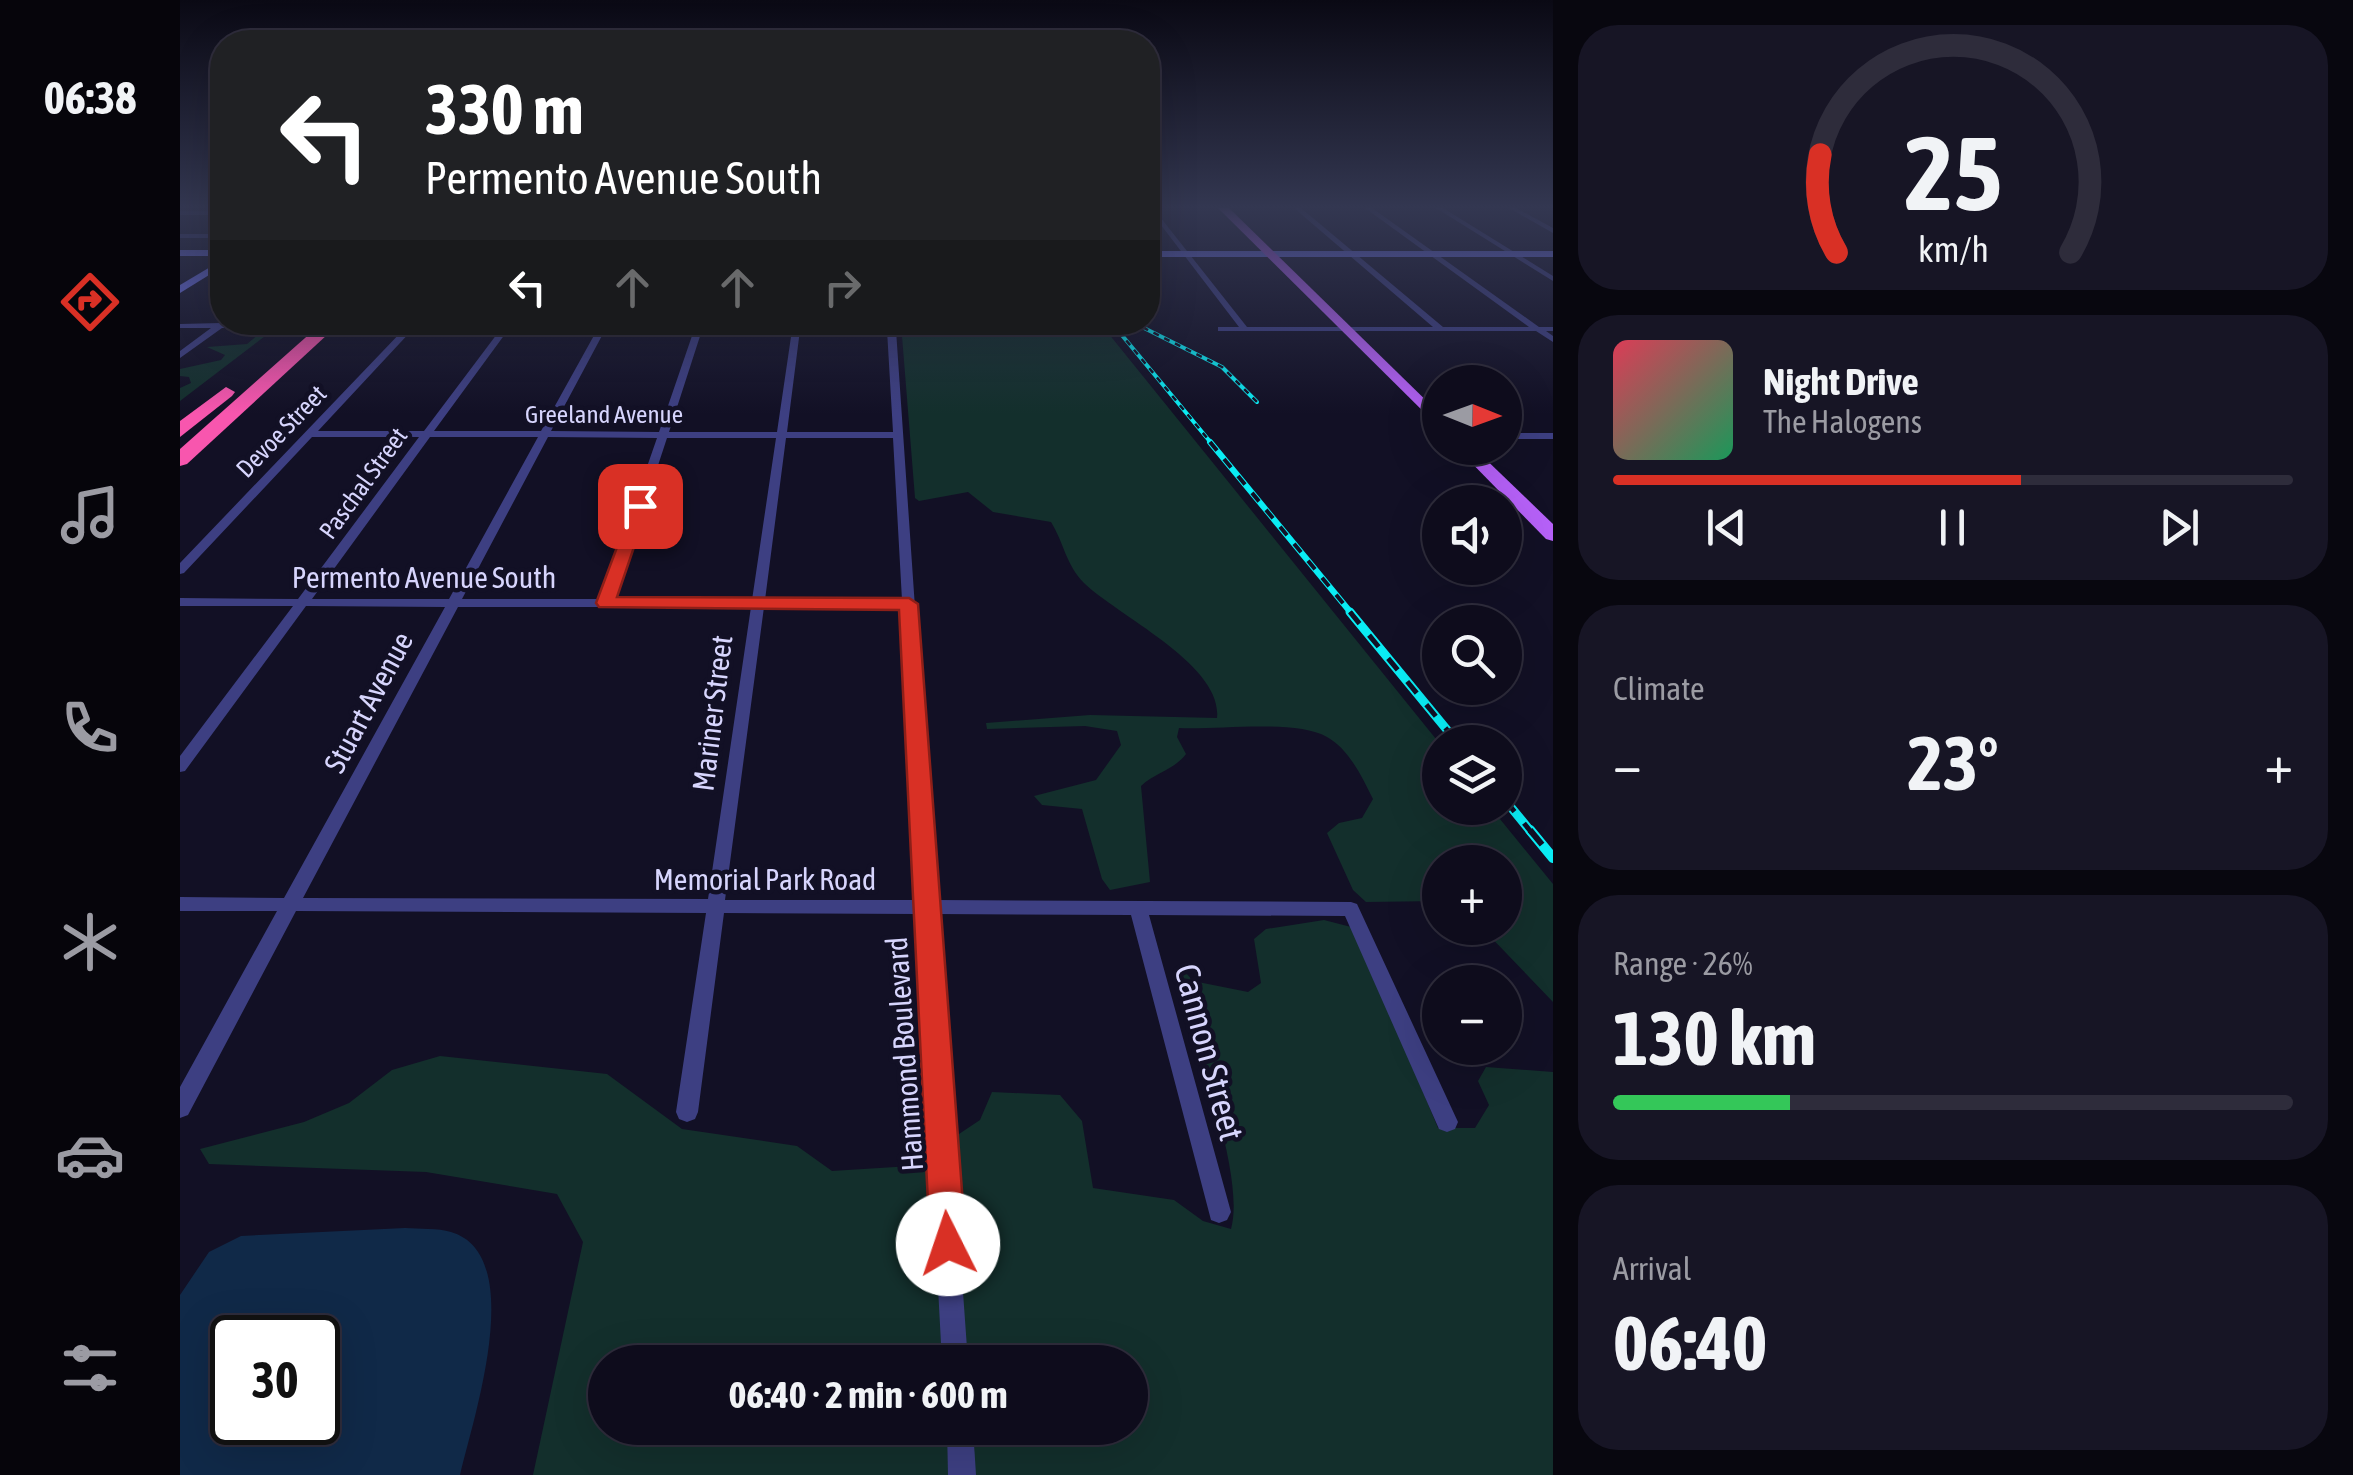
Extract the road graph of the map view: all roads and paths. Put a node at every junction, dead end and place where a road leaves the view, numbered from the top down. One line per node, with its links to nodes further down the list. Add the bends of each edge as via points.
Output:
1 (1205, 277): 10 (street)
2 (1293, 277): 11 (main road)
3 (1379, 277): 12 (street)
4 (1464, 277): 7 (street)
5 (210, 325): 6 (street)
6 (180, 326)
7 (1537, 328): 8 (street); 12 (street); 22 (street)
8 (1553, 328)
9 (1221, 329): 10 (street)
10 (1245, 329): 11 (street)
11 (1345, 329): 12 (street); 25 (main road)
12 (1441, 329)
13 (210, 333): 23 (street)
14 (293, 335): 24 (highway)
15 (319, 335): 36 (highway)
16 (403, 335): 29 (street, Devoe Street)
17 (502, 335): 28 (street, Paschal Street)
18 (599, 335): 30 (street, Stuart Avenue)
19 (698, 335): 31 (street)
20 (796, 335): 32 (street, Mariner Street)
21 (893, 335): 33 (street, Hammond Boulevard)
22 (1553, 340)
23 (180, 355)
24 (227, 391): 26 (highway); 27 (highway)
25 (1422, 405)
26 (180, 422)
27 (180, 430)
28 (428, 433): 29 (street, Greeland Avenue); 30 (street, Greeland Avenue); 41 (street, Paschal Street)
29 (310, 434): 39 (street, Devoe Street)
30 (545, 434): 31 (street, Greeland Avenue); 42 (street, Stuart Avenue)
31 (664, 434): 32 (street, Greeland Avenue); 43 (street)
32 (782, 434): 33 (street, Greeland Avenue); 44 (street, Mariner Street)
33 (898, 435): 45 (street, Hammond Boulevard)
34 (1522, 436): 35 (street)
35 (1553, 436)
36 (180, 460)
37 (1482, 465): 38 (main road)
38 (1553, 534)
39 (180, 570)
40 (180, 602): 41 (street, Permento Avenue South)
41 (304, 602): 42 (street, Permento Avenue South); 46 (street, Paschal Street)
42 (454, 602): 43 (street, Permento Avenue South); 48 (street, Stuart Avenue)
43 (606, 603): 44 (street, Permento Avenue South)
44 (756, 603): 45 (street, Permento Avenue South); 49 (street, Mariner Street)
45 (909, 604): 50 (street, Hammond Boulevard)
46 (180, 767)
47 (180, 904): 48 (street, Memorial Park Road)
48 (290, 904): 49 (street, Memorial Park Road); 52 (street, Stuart Avenue)
49 (715, 906): 50 (street, Memorial Park Road); 53 (street, Mariner Street)
50 (927, 907): 51 (street, Memorial Park Road); 56 (street, Hammond Boulevard)
51 (1138, 908): 54 (street, Memorial Park Road, via 1351,909); 55 (street, Cannon Street)
52 (180, 1108)
53 (687, 1112)
54 (1447, 1122)
55 (1219, 1212)
56 (955, 1345)
57 (961, 1445): 58 (street)
58 (962, 1475)

